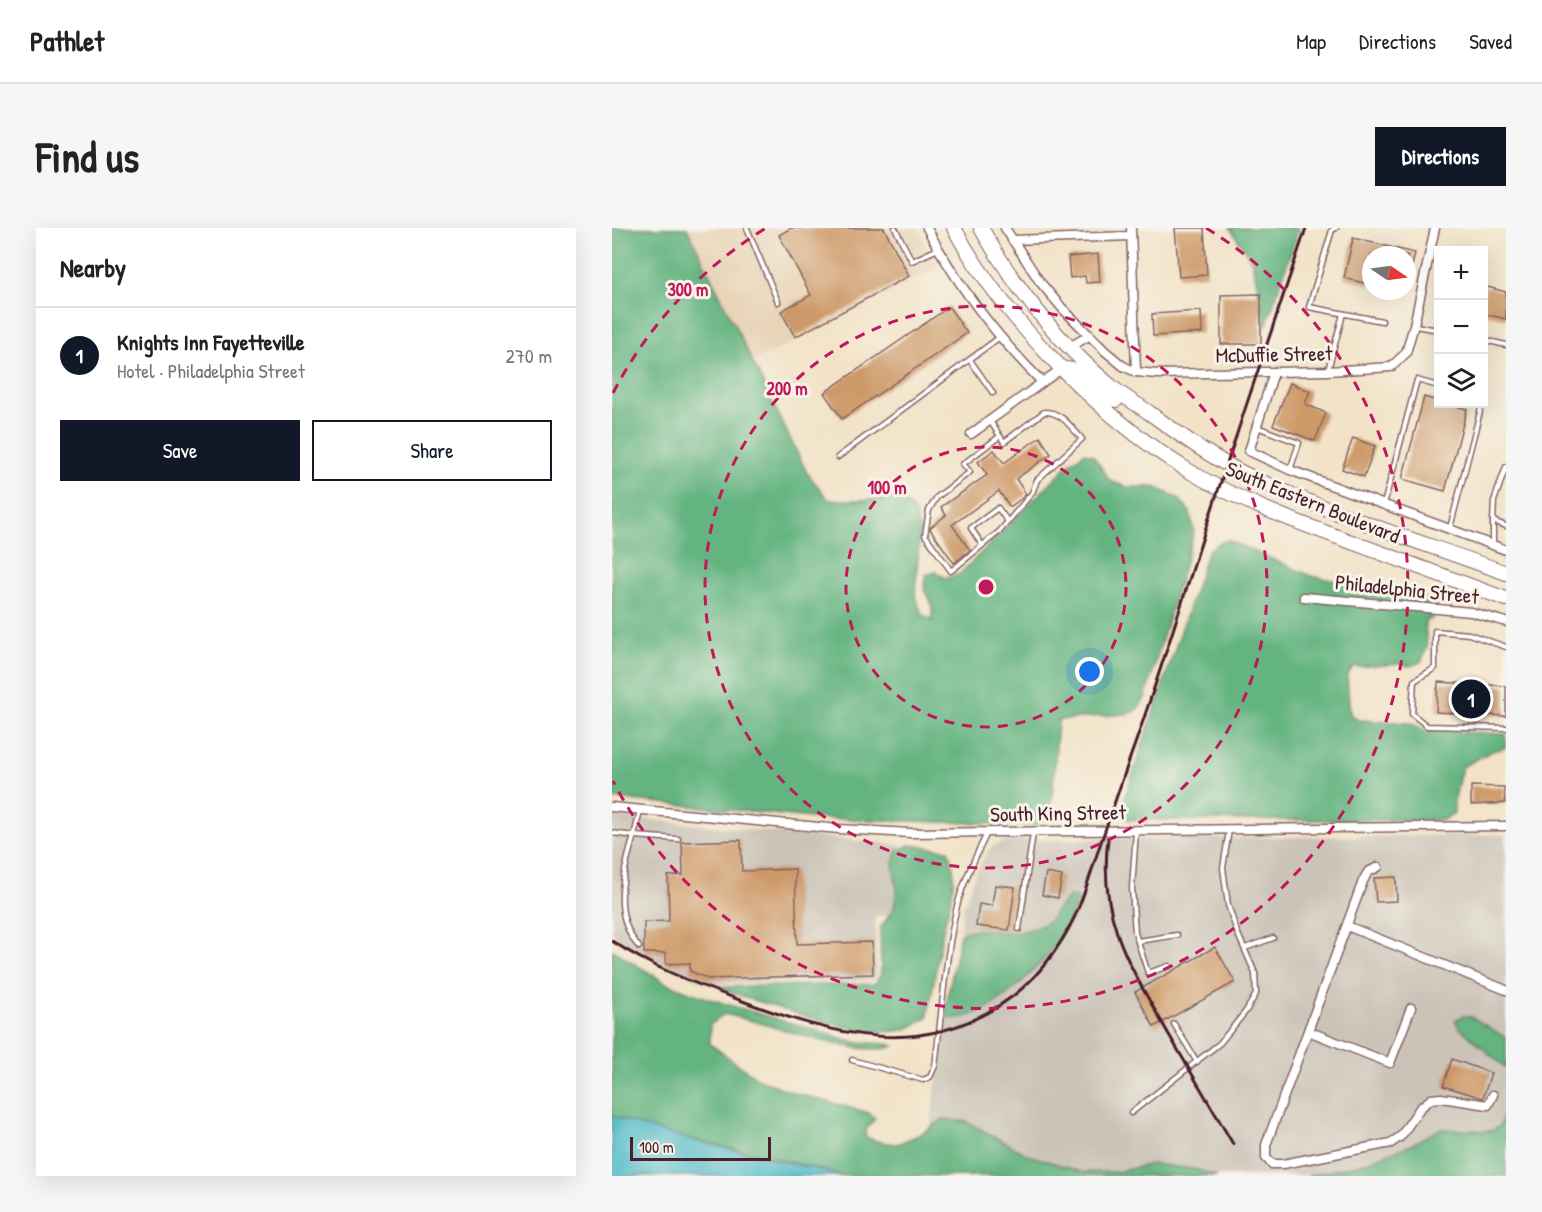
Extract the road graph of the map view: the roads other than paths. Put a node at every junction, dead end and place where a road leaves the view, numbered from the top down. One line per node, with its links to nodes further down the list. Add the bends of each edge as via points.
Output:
1 (747, 228): 13 (lane)
2 (895, 228): 11 (lane, via 912,261)
3 (927, 228): 11 (street)
4 (954, 228): 12 (highway, South Eastern Boulevard)
5 (981, 228): 22 (highway, South Eastern Boulevard, via 1032,304)
6 (1005, 228): 10 (street)
7 (1336, 228): 14 (lane, via 1332,230 1309,307)
8 (1435, 228): 16 (street)
9 (1131, 232): 10 (street); 26 (street)
10 (1012, 240): 18 (street, via 1040,282)
11 (938, 249): 19 (street, via 962,289)
12 (988, 283): 22 (highway, via 1052,344); 24 (highway, South Eastern Boulevard)
13 (778, 302)
14 (1343, 314): 15 (lane); 25 (lane)
15 (1382, 321)
16 (1414, 325): 17 (lane); 25 (street, McDuffie Street, via 1406,353 1391,367)
17 (1434, 329)
18 (1090, 335): 22 (street); 26 (street, via 1123,366)
19 (1000, 337): 23 (lane); 28 (street)
20 (1488, 341): 21 (lane)
21 (1506, 345)
22 (1070, 347): 34 (highway, South Eastern Boulevard, via 1115,390)
23 (970, 360): 30 (lane); 37 (lane)
24 (1061, 369): 28 (street); 34 (highway, via 1082,372 1113,399); 50 (highway, South Eastern Boulevard, via 1127,428 1219,488 1297,522)
25 (1328, 371): 27 (street, McDuffie Street)
26 (1136, 372): 27 (street, McDuffie Street)
27 (1274, 372): 33 (street, South Eastern Boulevard)
28 (1042, 382): 32 (street)
29 (1434, 385): 40 (lane, via 1417,380)
30 (993, 393)
31 (1481, 408): 44 (lane)
32 (990, 421): 35 (street); 36 (lane)
33 (1257, 427): 39 (street, South Eastern Boulevard, via 1249,451); 39 (lane, via 1299,442)
34 (1174, 431): 48 (highway, South Eastern Boulevard, via 1251,476)
35 (971, 434)
36 (1000, 436): 42 (lane, via 1004,442 1044,412 1051,412 1082,439 1037,480 1032,493); 46 (lane, via 963,464 970,472 937,497 926,526 925,535 951,571)
37 (838, 457)
38 (1506, 467): 41 (lane, via 1494,501)
39 (1290, 470): 40 (street, South Eastern Boulevard)
40 (1384, 504): 44 (street, South Eastern Boulevard)
41 (1493, 521): 43 (lane); 45 (lane)
42 (1008, 522): 46 (lane); 46 (lane, via 998,508 971,528)
43 (1506, 526)
44 (1450, 529): 45 (street, South Eastern Boulevard)
45 (1493, 545): 47 (street, South Eastern Boulevard)
46 (982, 546)
47 (1506, 550)
48 (1506, 573)
49 (1304, 597): 51 (street, Philadelphia Street, via 1471,612)
50 (1506, 597)
51 (1506, 622)
52 (1506, 647): 53 (lane, via 1469,634 1435,631 1435,668 1414,681 1412,714 1427,726)
53 (1506, 728)
54 (612, 807): 55 (street, South King Street)
55 (640, 810): 59 (street, South King Street, via 860,830); 62 (lane)
56 (1506, 826): 57 (street, South King Street)
57 (1229, 829): 58 (street, South King Street); 71 (lane, via 1223,868 1228,905)
58 (1136, 830): 60 (street, South King Street); 69 (lane, via 1132,888)
59 (987, 832): 60 (street, South King Street); 77 (lane, via 958,904 935,1066 930,1077 923,1080)
60 (1033, 832): 66 (lane)
61 (612, 833): 62 (lane)
62 (634, 836): 63 (lane); 70 (lane, via 617,907 628,938)
63 (678, 839)
64 (1378, 867): 65 (street, via 1368,872 1363,881)
65 (1347, 926): 73 (street); 76 (street)
66 (1019, 929)
67 (1177, 935): 69 (lane)
68 (1273, 938): 71 (lane)
69 (1138, 941): 72 (lane, via 1148,973)
70 (639, 947)
71 (1245, 948): 78 (lane, via 1255,973 1256,994 1221,1043)
72 (1169, 966)
73 (1506, 990)
74 (1411, 1008): 76 (street, via 1390,1063)
75 (1174, 1024): 78 (lane)
76 (1308, 1030): 79 (street, via 1266,1145 1266,1158 1272,1164 1391,1143 1431,1099 1488,1105)
77 (852, 1060)
78 (1197, 1062): 80 (lane)
79 (1493, 1095)
80 (1131, 1113)

